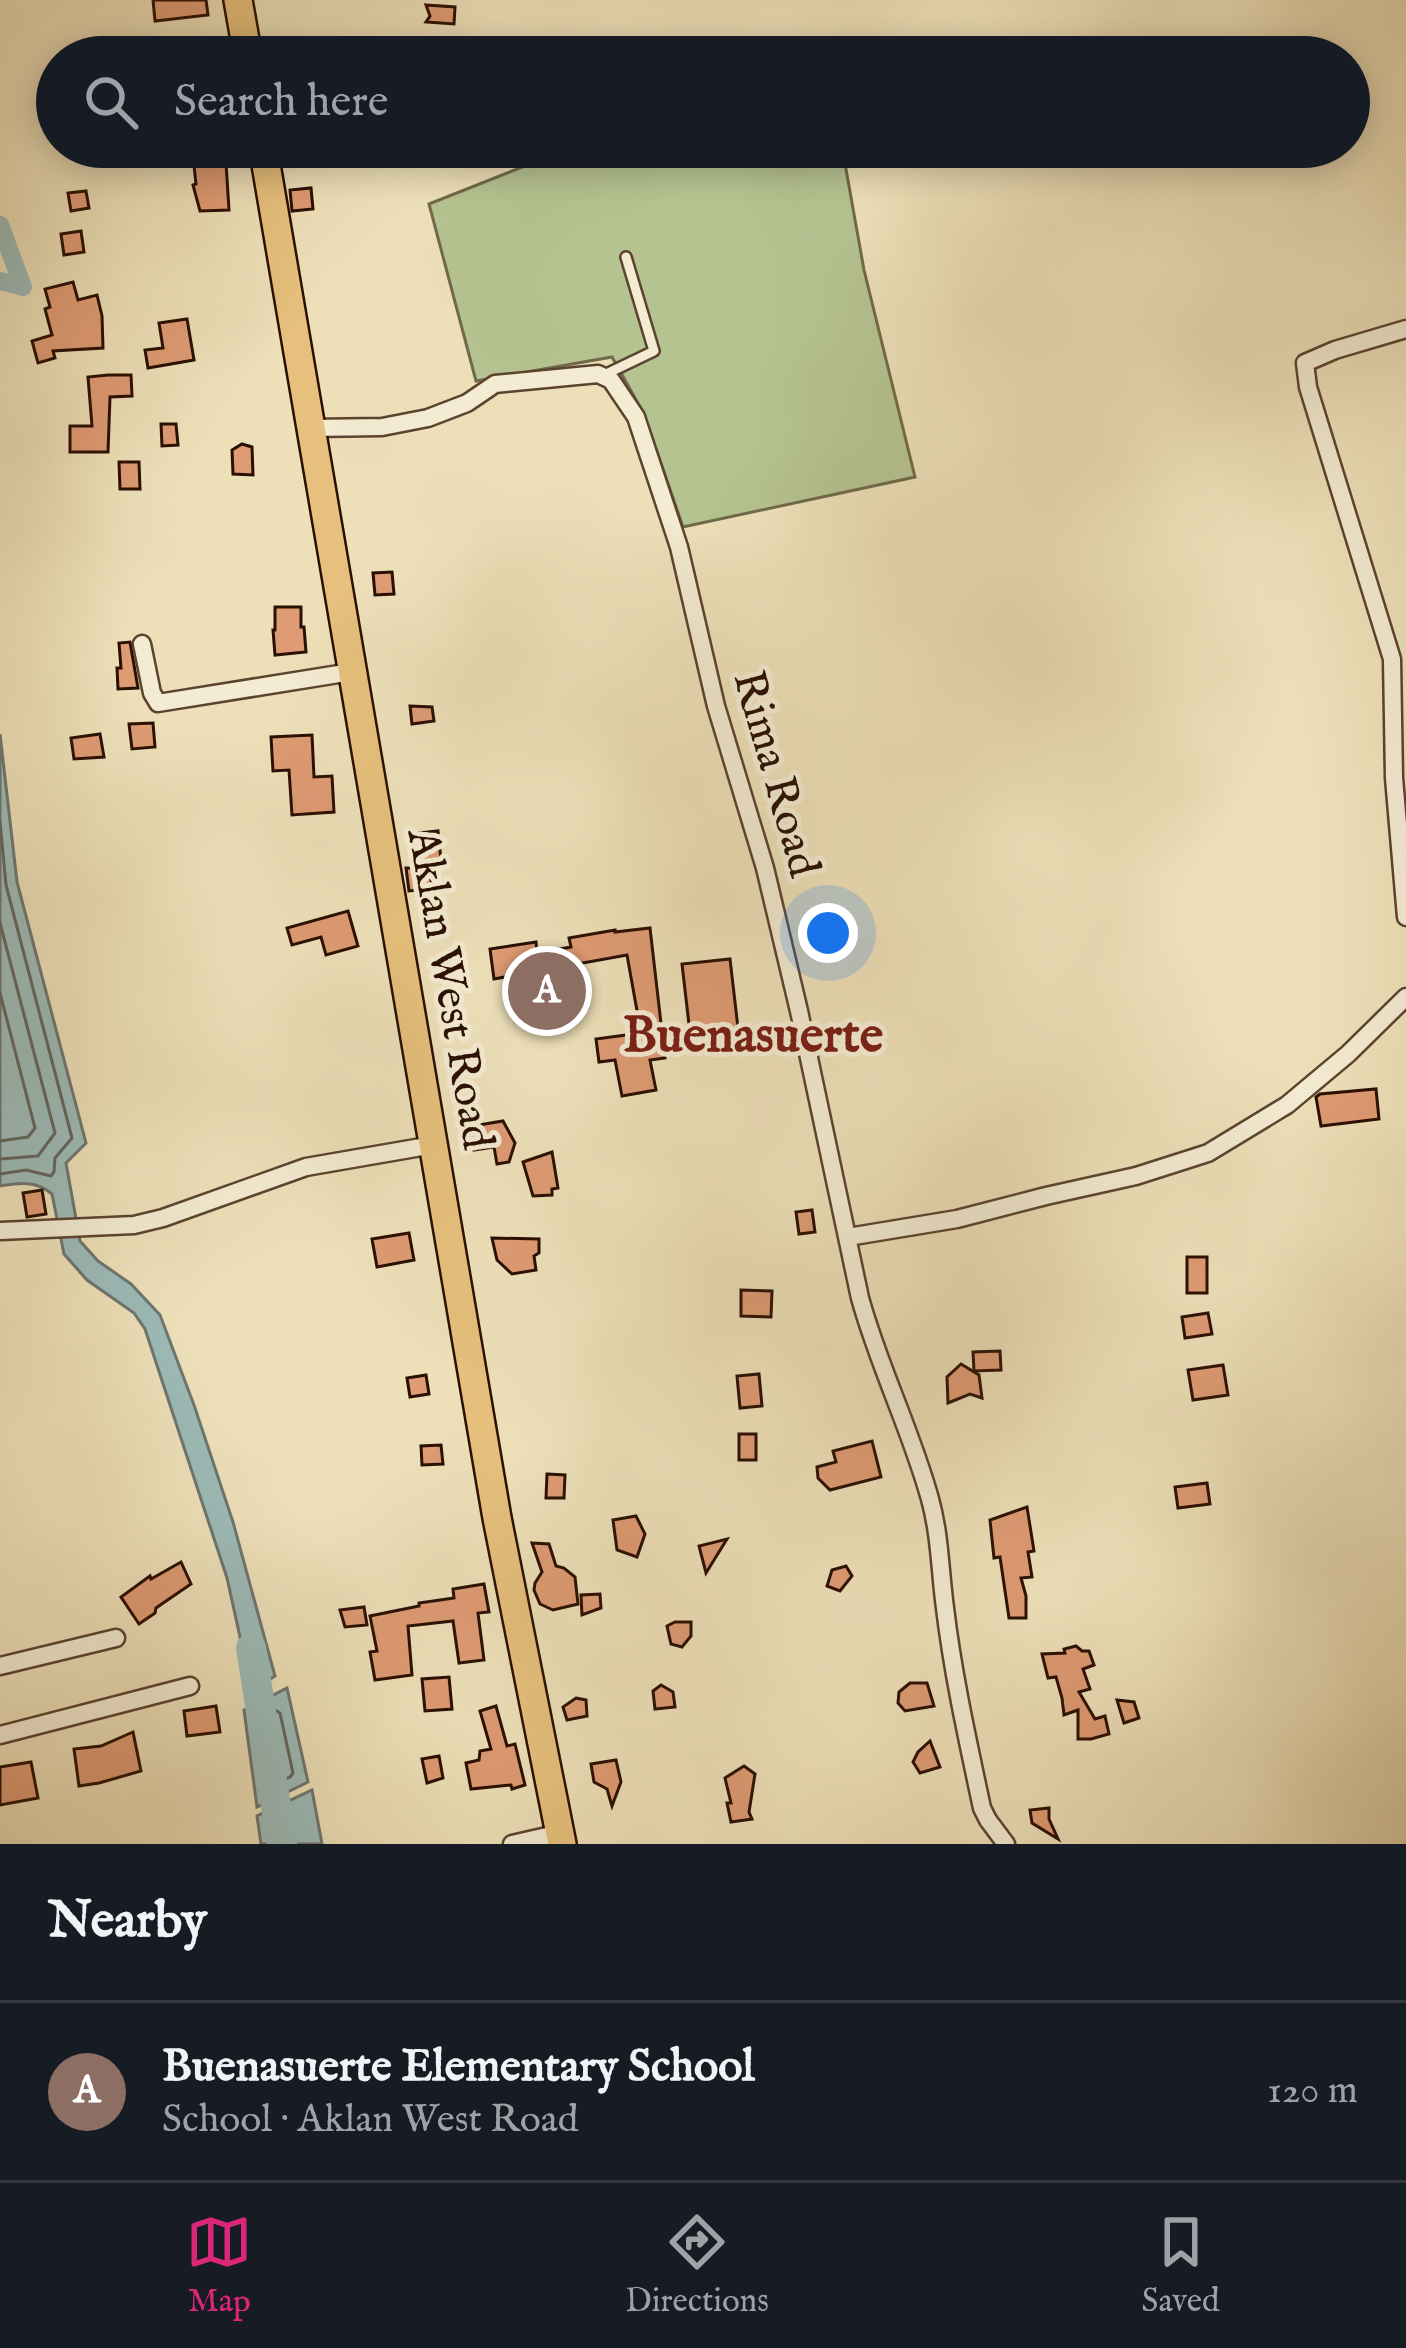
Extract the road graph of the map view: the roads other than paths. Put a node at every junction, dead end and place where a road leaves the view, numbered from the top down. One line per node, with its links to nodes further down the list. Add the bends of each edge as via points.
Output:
1 (238, 0): 2 (main road)
2 (244, 36)
3 (267, 168): 7 (main road, Aklan West Road)
4 (626, 257): 6 (lane, via 654,351)
5 (1406, 329): 10 (street, via 1305,363 1392,659)
6 (604, 375): 7 (street, via 495,384 466,404 382,427); 15 (street, Rima Road, via 636,417 679,547 765,868)
7 (311, 428): 9 (main road, Aklan West Road)
8 (142, 644): 9 (street, via 158,703)
9 (351, 672): 13 (main road, Aklan West Road)
10 (1400, 778): 11 (street)
11 (1406, 917)
12 (1406, 997): 15 (street, via 1287,1105 1208,1153 957,1220)
13 (433, 1144): 14 (street, via 306,1167 134,1225); 20 (main road, Aklan West Road)
14 (0, 1231)
15 (848, 1237): 21 (street, Rima Road, via 870,1337 931,1503 978,1787)
16 (116, 1638): 17 (street)
17 (0, 1666)
18 (190, 1686): 19 (street)
19 (0, 1736)
20 (561, 1838): 22 (street)
21 (1004, 1842): 23 (street)
22 (512, 1844)
23 (982, 1844)

